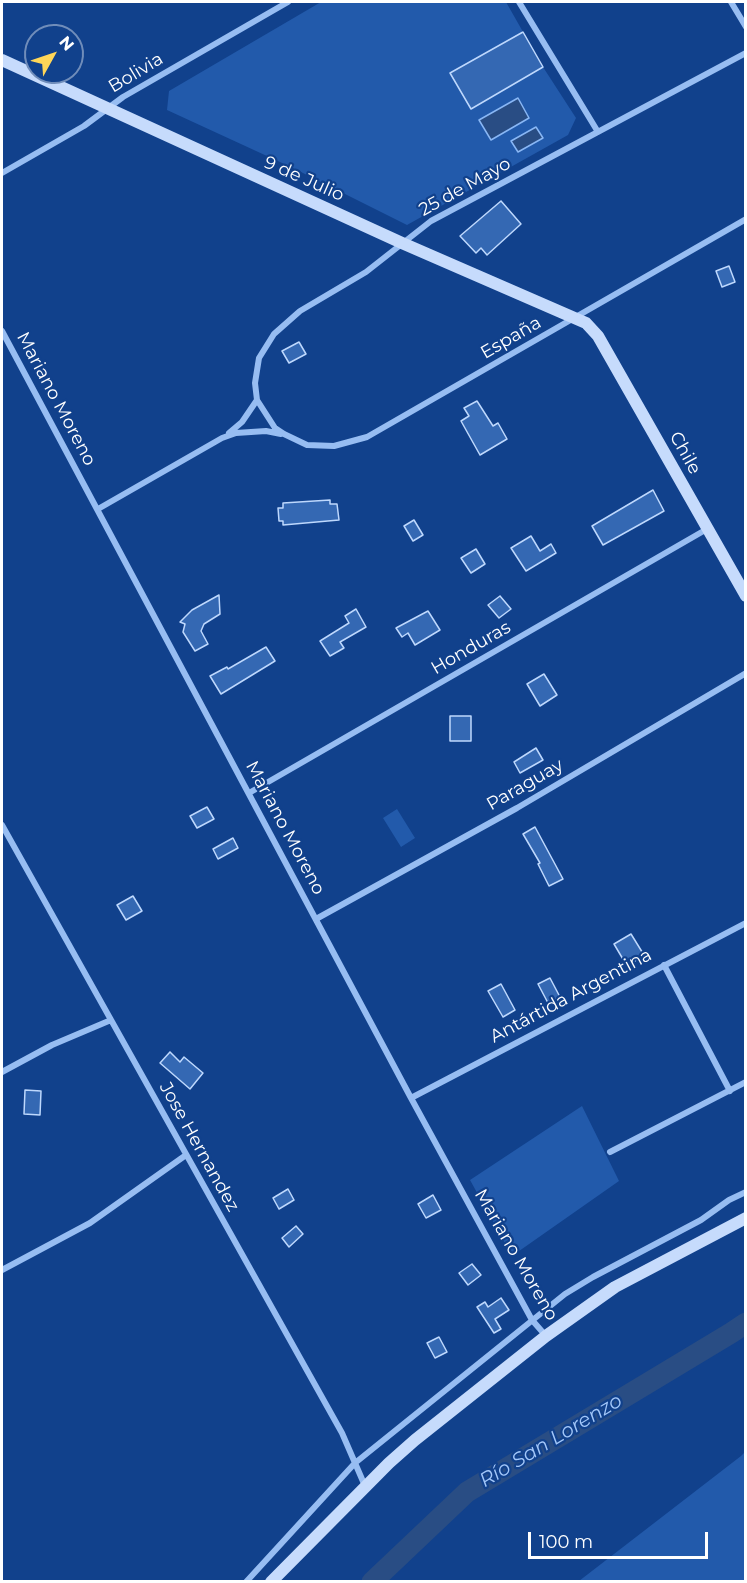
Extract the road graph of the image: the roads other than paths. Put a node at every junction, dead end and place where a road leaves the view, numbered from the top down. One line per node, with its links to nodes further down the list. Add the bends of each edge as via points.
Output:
1 (288, 2): 7 (street, Bolivia)
2 (519, 2): 8 (street)
3 (731, 2): 4 (street)
4 (746, 27)
5 (746, 53): 8 (street, 25 de Mayo)
6 (2, 60): 7 (street, 9 de Julio)
7 (106, 109): 9 (street, Bolivia); 11 (street, 9 de Julio)
8 (598, 132): 11 (street, 25 de Mayo, via 431,221)
9 (2, 173)
10 (746, 219): 12 (street, España)
11 (402, 243): 12 (street, 9 de Julio); 15 (street, 25 de Mayo, via 353,281 300,311 274,334 256,368)
12 (575, 318): 13 (street, 9 de Julio); 16 (street, España, via 367,437 319,447)
13 (592, 329): 19 (street, Chile)
14 (2, 331): 18 (street, Mariano Moreno)
15 (257, 400): 16 (street, España, via 266,417); 17 (street, España, via 242,422)
16 (284, 435): 17 (street, España, via 248,431)
17 (222, 438): 18 (street, España)
18 (98, 509): 22 (street, Mariano Moreno)
19 (707, 529): 20 (street, Chile); 22 (street, Honduras)
20 (746, 596)
21 (746, 673): 24 (street, Paraguay, via 517,808)
22 (249, 793): 24 (street, Mariano Moreno)
23 (2, 825): 27 (street, Jose Hernandez)
24 (316, 919): 31 (street, Mariano Moreno)
25 (746, 923): 26 (street, Antártida Argentina)
26 (664, 965): 30 (street); 31 (street, Antártida Argentina)
27 (111, 1020): 28 (street); 33 (street, Jose Hernandez)
28 (2, 1072)
29 (746, 1082): 30 (street)
30 (730, 1091): 32 (street)
31 (411, 1098): 37 (street, Mariano Moreno)
32 (610, 1152)
33 (186, 1155): 36 (street, via 96,1219); 39 (street, Jose Hernandez, via 342,1433)
34 (746, 1192): 37 (street, via 578,1286)
35 (746, 1218): 38 (street, via 615,1287)
36 (2, 1270)
37 (532, 1320): 38 (street, Mariano Moreno); 39 (street)
38 (546, 1336): 40 (street, via 415,1440)
39 (355, 1463): 40 (street, Jose Hernandez); 41 (street)
40 (365, 1486): 42 (street)
41 (246, 1581)
42 (271, 1581)

